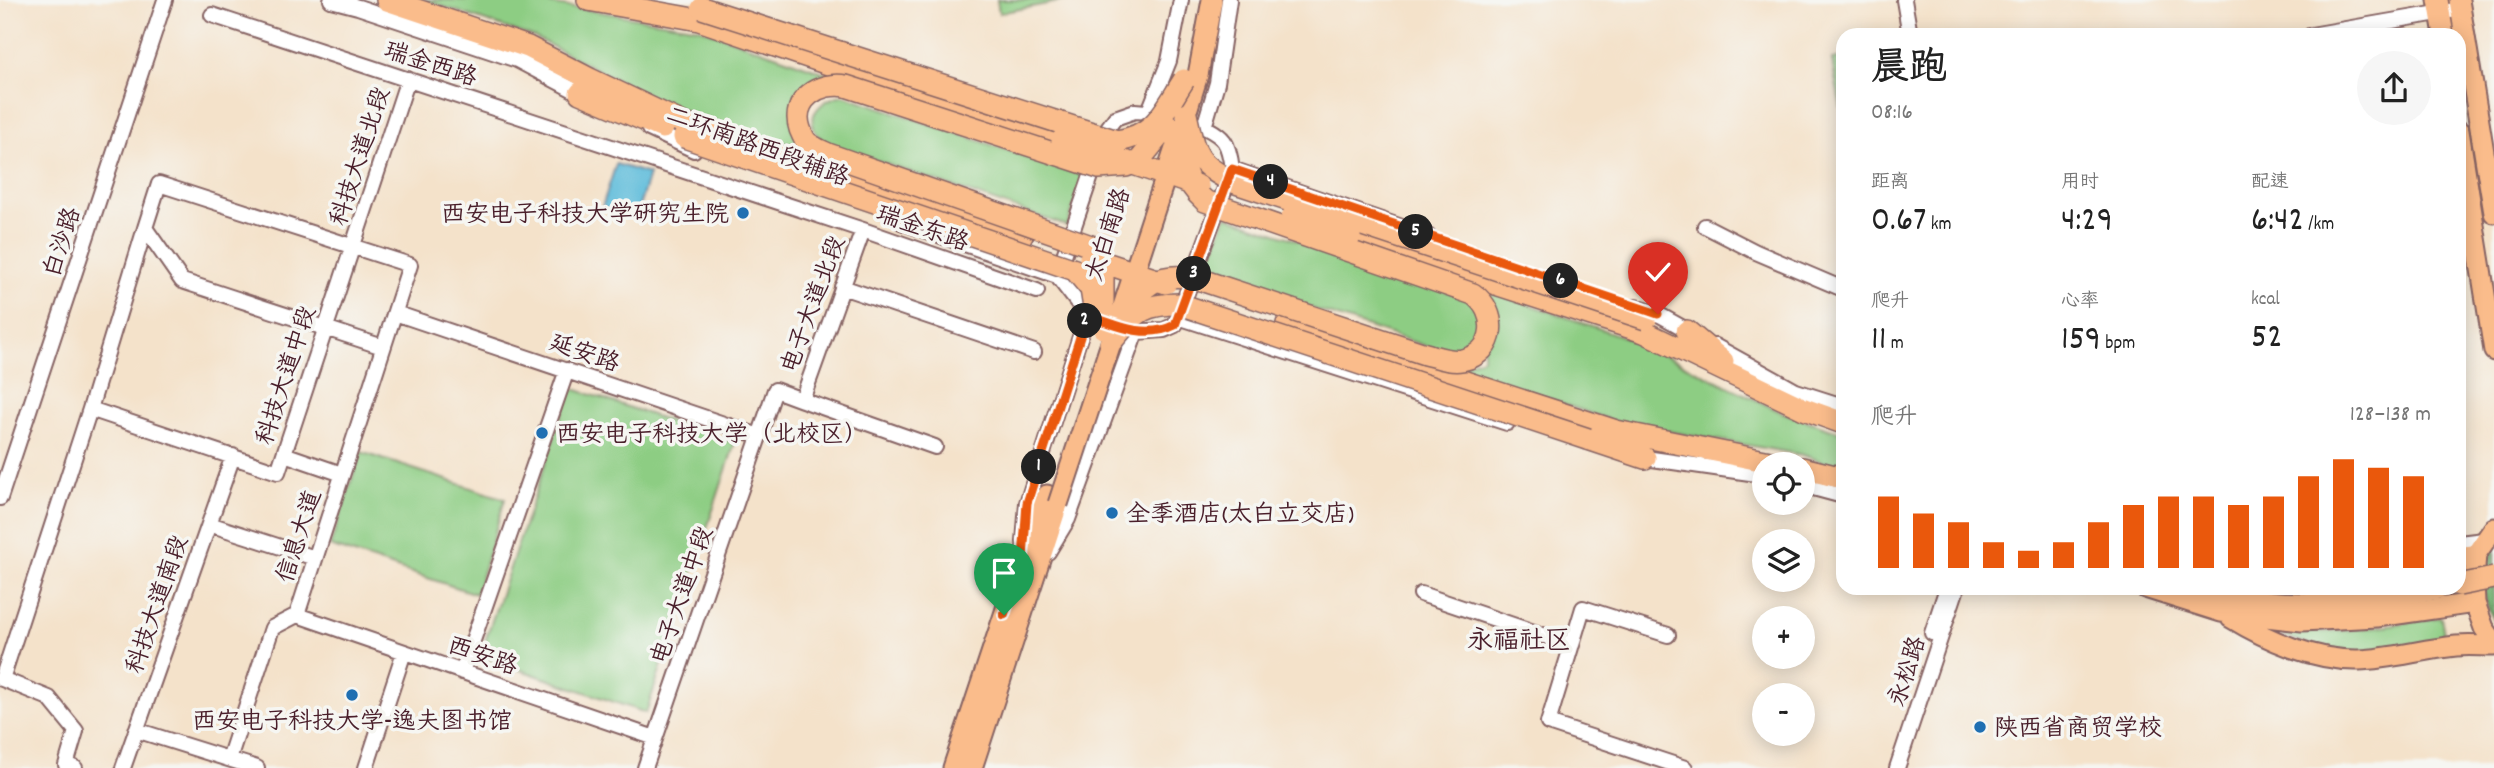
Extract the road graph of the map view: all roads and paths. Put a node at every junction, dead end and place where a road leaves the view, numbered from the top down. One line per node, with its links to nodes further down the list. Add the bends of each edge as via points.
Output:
1 (165, 0): 80 (street, 白沙路)
2 (331, 0): 23 (street, 二环南路西段辅路)
3 (387, 0): 23 (highway, via 528,47)
4 (675, 0): 13 (highway)
5 (1181, 0): 26 (street, via 1169,61)
6 (1199, 0): 21 (main road)
7 (1212, 0): 27 (main road, via 1198,75)
8 (1229, 0): 28 (street, via 1217,83)
9 (1903, 0): 15 (street)
10 (598, 2): 13 (highway)
11 (2460, 5): 12 (street); 18 (main road)
12 (2439, 6): 16 (street); 17 (main road)
13 (704, 9): 21 (highway, bridge, via 1117,141 1134,139 1156,124); 22 (highway); 29 (street)
14 (212, 15): 20 (street, 瑞金西路)
15 (1909, 28)
16 (2342, 28)
17 (2443, 28)
18 (2464, 28)
19 (2466, 42): 37 (main road)
20 (408, 79): 31 (street, 瑞金西路); 41 (street, 科技大道北段)
21 (1184, 80): 27 (main road)
22 (890, 85): 24 (highway); 25 (highway); 42 (highway, bridge)
23 (585, 86): 30 (highway); 44 (street, 二环南路西段辅路, via 681,146)
24 (859, 89): 25 (highway, bridge); 32 (highway, bridge, via 833,83 810,92 799,108 797,120 807,142)
25 (921, 110): 27 (highway, bridge, via 1099,168 1139,161)
26 (1149, 111): 28 (street); 29 (street, via 1115,118)
27 (1177, 120): 43 (highway, bridge, via 1187,180 1205,201); 51 (highway, bridge, via 1205,166 1233,181); 53 (main road, 太白南路, bridge)
28 (1205, 127): 33 (street, via 1225,142)
29 (1107, 129): 44 (street)
30 (686, 131): 36 (highway); 53 (highway, bridge, via 1075,270 1094,296)
31 (634, 156): 40 (street, 瑞金东路)
32 (842, 159): 34 (highway, bridge); 36 (highway)
33 (1232, 169): 50 (street); 54 (street, via 1658,314)
34 (888, 175): 36 (highway); 53 (highway, bridge, via 1091,246 1102,260)
35 (2466, 175): 58 (main road)
36 (860, 181): 61 (highway, bridge)
37 (2494, 214)
38 (1705, 226): 46 (street)
39 (145, 228): 41 (street, via 159,184); 52 (street, via 183,281); 66 (street)
40 (863, 230): 47 (street, 电子大道北段); 48 (street, 瑞金东路)
41 (352, 246): 49 (street, 信息大道, via 410,265); 52 (street, 科技大道中段)
42 (1423, 261): 43 (highway); 45 (highway); 51 (highway)
43 (1384, 264): 45 (highway, bridge)
44 (1057, 276): 53 (street)
45 (1454, 286): 60 (highway, bridge, via 1484,302 1492,321 1491,335 1483,349 1465,359 1452,361)
46 (1836, 286)
47 (842, 287): 59 (street); 64 (street, 电子大道北段)
48 (1037, 291)
49 (395, 313): 57 (street, 信息大道); 62 (street, 延安路)
50 (1178, 317): 55 (street, via 1175,325 1164,330); 72 (street, via 1586,449)
51 (1645, 325): 63 (highway)
52 (324, 327): 57 (street); 70 (street, 科技大道中段)
53 (1103, 328): 55 (street); 56 (highway, bridge, via 1153,283 1178,275); 72 (highway, bridge, via 1143,309 1179,304); 84 (main road, 太白南路, bridge); 84 (street, via 1027,503)
54 (1687, 331): 63 (highway); 65 (street, via 1796,391)
55 (1136, 332): 84 (street, via 1068,519)
56 (1376, 338): 60 (highway, bridge); 61 (highway)
57 (383, 347): 76 (street, 信息大道)
58 (2494, 351)
59 (1034, 352)
60 (1425, 354): 61 (highway)
61 (1392, 359): 73 (highway, via 1616,431)
62 (567, 370): 68 (street, 延安路); 101 (street)
63 (1745, 381): 67 (highway)
64 (802, 400): 68 (street, 电子大道北段, via 775,390); 69 (street)
65 (1836, 404)
66 (90, 409): 71 (street); 105 (street, via 2,679 48,698 76,731 66,765)
67 (1836, 420)
68 (760, 436): 103 (street, 电子大道中段)
69 (935, 447)
70 (284, 454): 71 (street, 科技大道中段, via 278,472); 76 (street)
71 (233, 456): 81 (street, 科技大道南段)
72 (1645, 458): 75 (street)
73 (1752, 458)
74 (1815, 471): 77 (highway)
75 (1752, 473)
76 (342, 474): 83 (street, 信息大道)
77 (1836, 476)
78 (1815, 488): 79 (street)
79 (1836, 494)
80 (0, 498)
81 (209, 524): 83 (street); 102 (street, 科技大道南段)
82 (2481, 549): 85 (highway); 94 (main road)
83 (315, 558): 96 (street, 信息大道)
84 (1031, 562): 110 (main road, 太白南路); 111 (main road, 太白南路)
85 (2466, 563)
86 (2494, 578): 87 (highway, bridge)
87 (2466, 583)
88 (1421, 594): 99 (street)
89 (1945, 595): 113 (street, 永松路)
90 (1955, 595): 114 (street, 永松路)
91 (2167, 595): 95 (main road)
92 (2222, 595): 93 (highway, via 2295,605)
93 (2393, 595)
94 (2475, 603): 95 (main road, via 2340,620 2302,621); 98 (main road)
95 (2221, 612): 98 (main road, via 2266,636 2332,658 2357,660)
96 (297, 615): 100 (street, 西安路); 104 (street, 信息大道, via 272,628)
97 (1668, 635): 99 (street, via 1583,608)
98 (2494, 644)
99 (1572, 645): 112 (street, via 1548,723)
100 (404, 652): 101 (street, 西安路); 108 (street)
101 (461, 672): 103 (street, 西安路)
102 (136, 730): 104 (street); 106 (street, 科技大道南段)
103 (655, 738): 109 (street, 电子大道中段)
104 (229, 759): 107 (street)
105 (75, 768)
106 (123, 768)
107 (257, 768)
108 (366, 768)
109 (645, 768)
110 (953, 768)
111 (972, 768)
112 (1685, 768)
113 (1888, 768)
114 (1897, 768)

